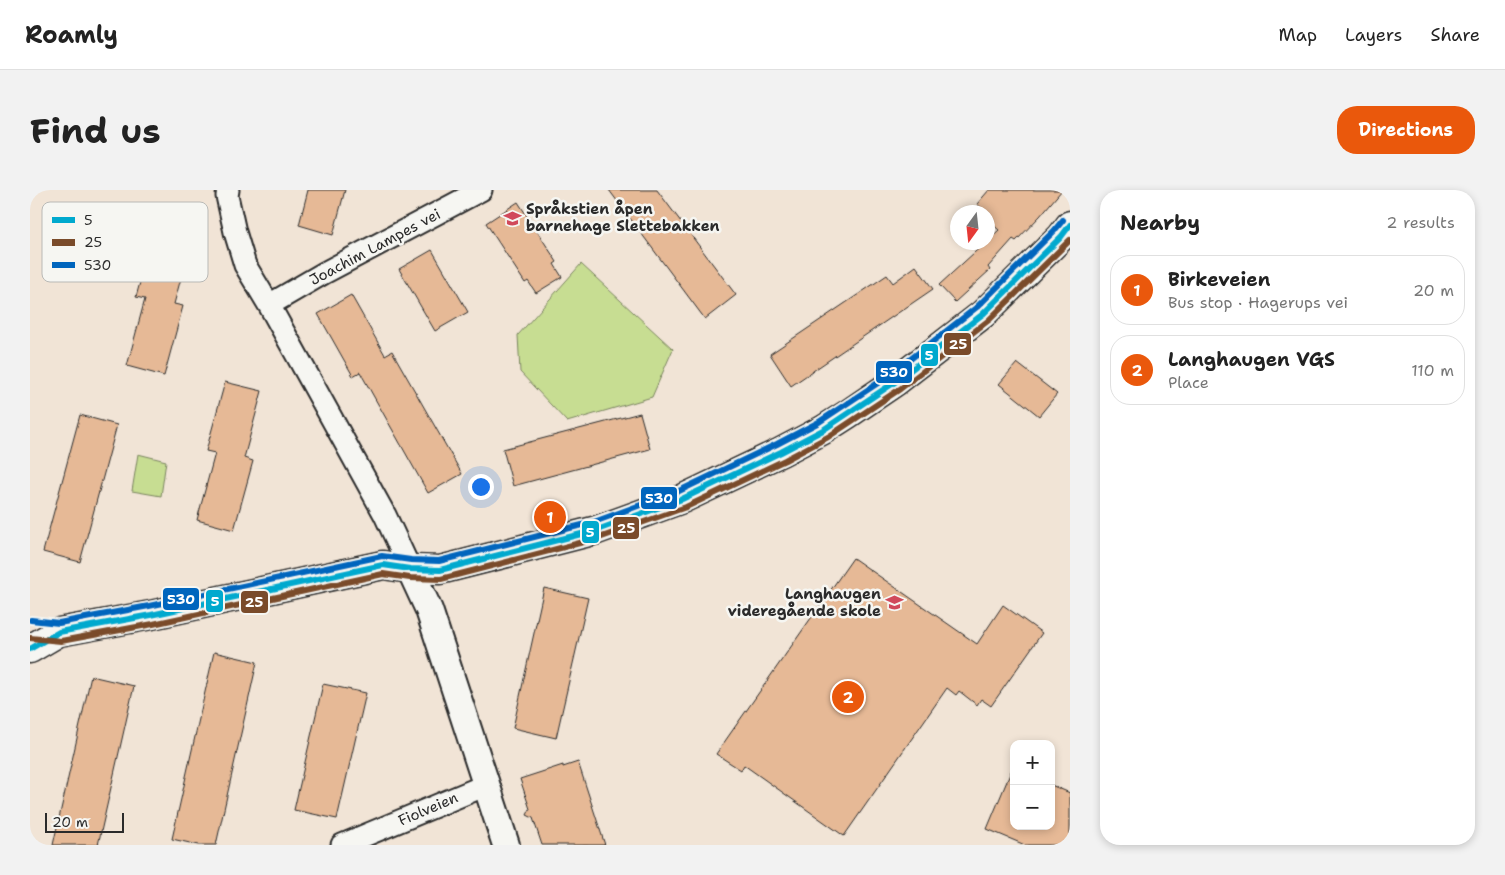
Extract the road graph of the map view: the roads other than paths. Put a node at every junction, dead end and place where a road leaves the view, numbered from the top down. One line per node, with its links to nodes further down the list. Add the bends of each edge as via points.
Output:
1 (228, 190): 4 (street, via 245,265)
2 (481, 190): 4 (street, Joachim Lampes vei)
3 (1070, 225): 5 (main road, via 983,314 895,382 823,430 781,452 682,499 597,530 440,570)
4 (269, 305): 5 (street, via 385,515)
5 (410, 569): 7 (main road, via 383,565); 9 (street, via 429,610)
6 (30, 629): 7 (main road)
7 (59, 632): 8 (main road)
8 (30, 649)
9 (486, 785): 10 (street, Fiolveien); 11 (street)
10 (342, 845)
11 (506, 845)

